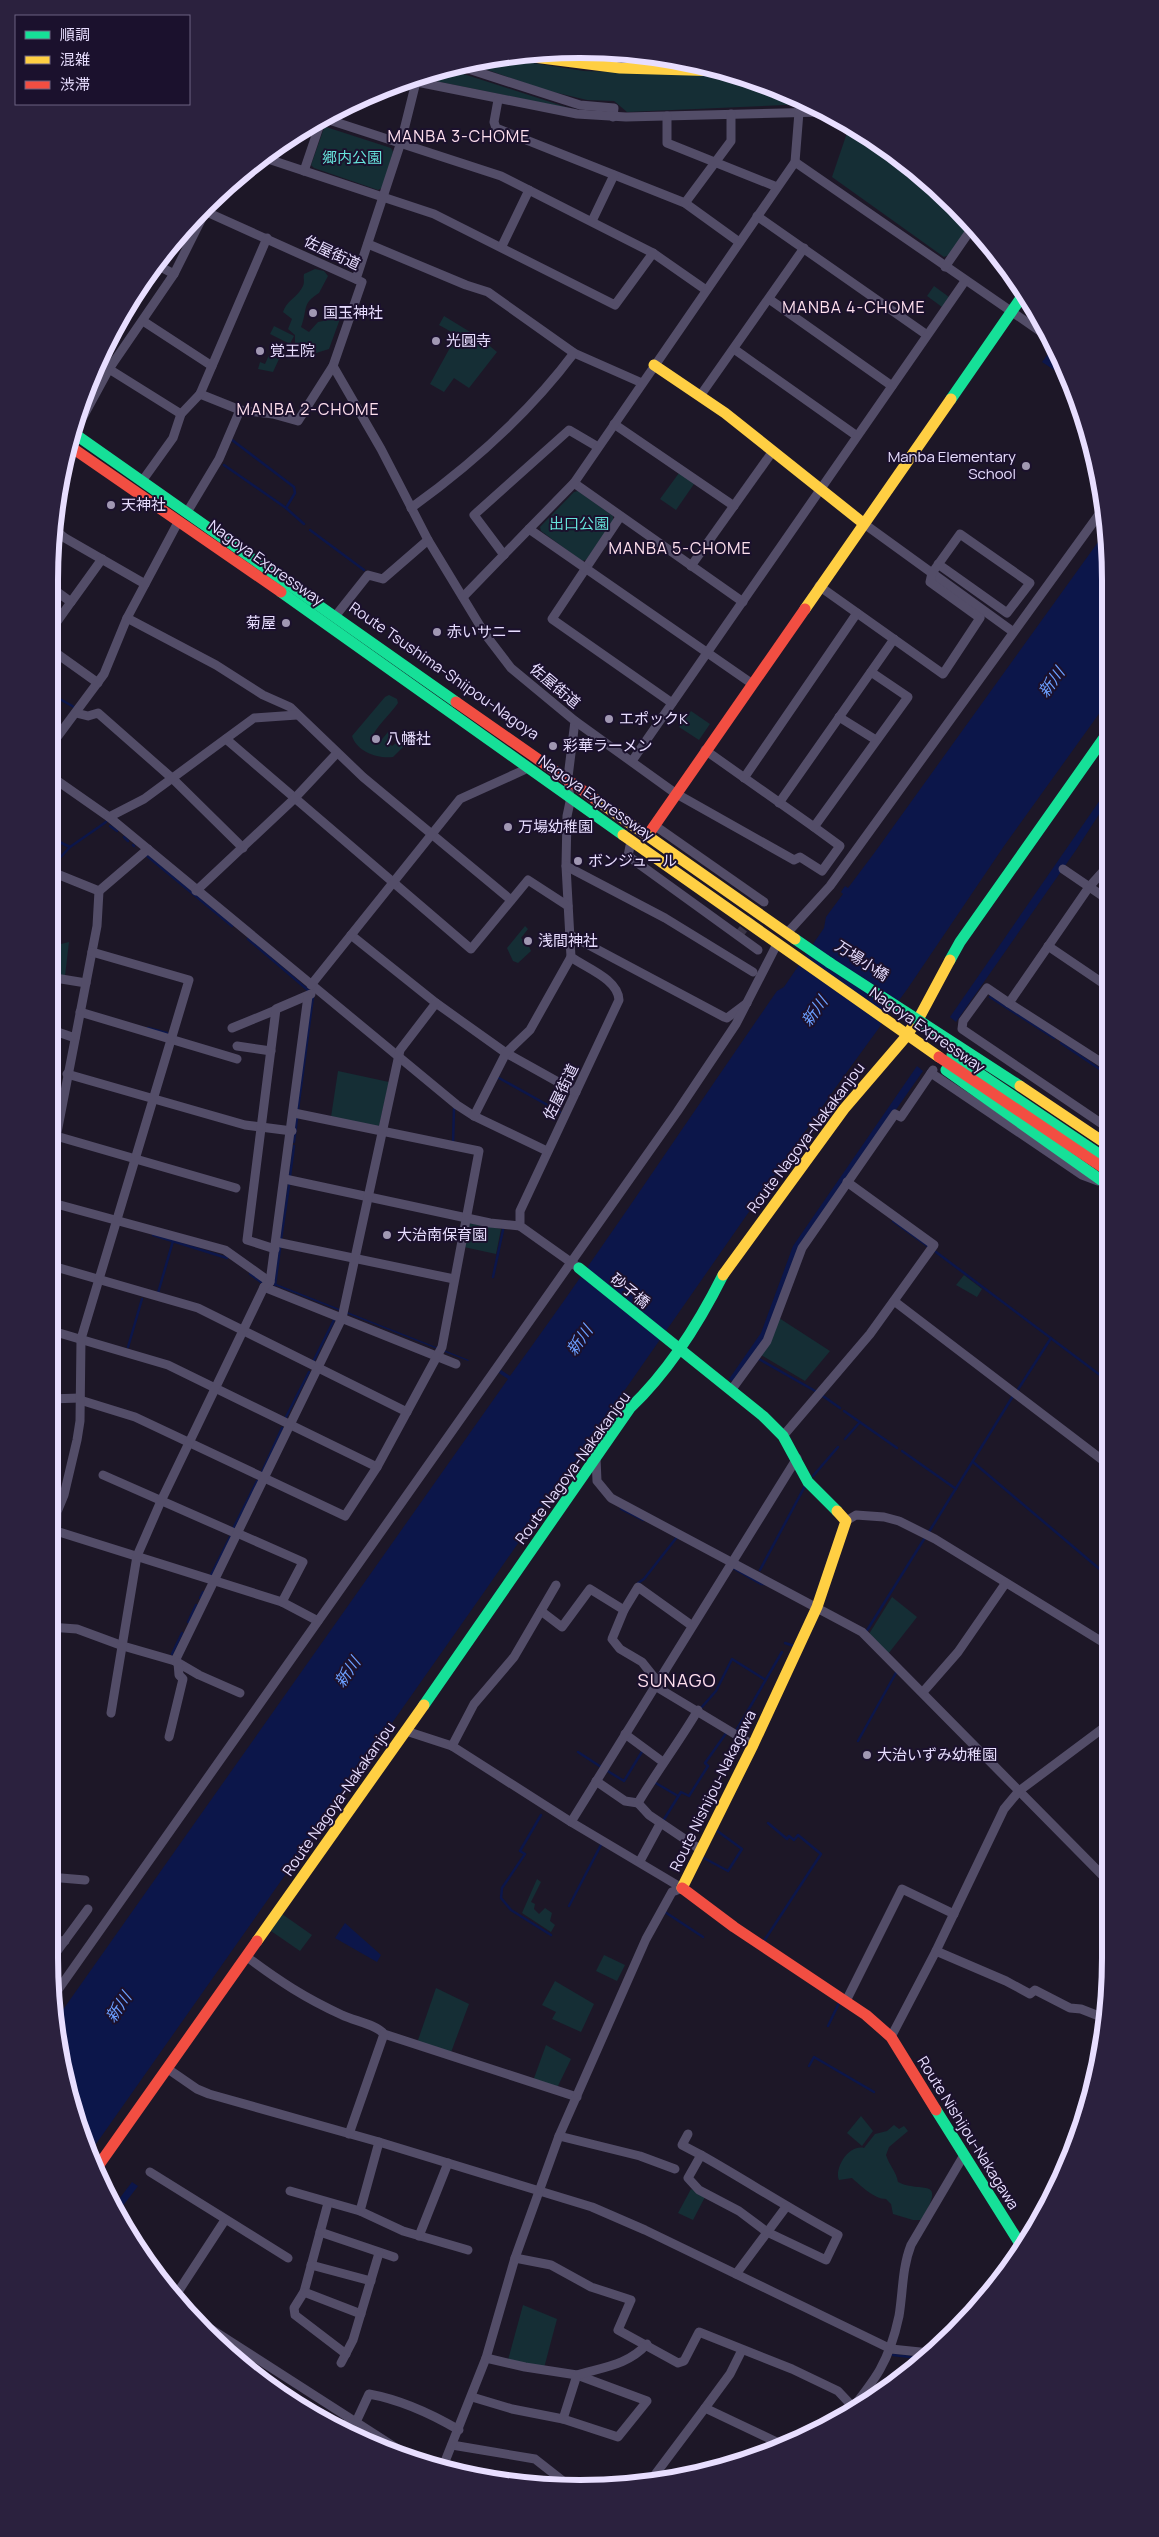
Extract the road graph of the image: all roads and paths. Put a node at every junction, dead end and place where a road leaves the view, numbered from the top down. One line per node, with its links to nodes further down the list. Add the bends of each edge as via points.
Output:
1 (544, 59): 3 (main road, via 642,70)
2 (470, 70): 11 (street, via 580,105 614,108)
3 (694, 71)
4 (419, 83): 6 (street)
5 (411, 85): 14 (street)
6 (498, 100): 11 (street); 19 (street, via 496,128)
7 (798, 112): 8 (street); 9 (street); 17 (street)
8 (812, 112)
9 (731, 114): 10 (street); 16 (street, via 731,141)
10 (667, 116): 11 (street); 16 (street, via 667,142)
11 (613, 117)
12 (331, 121): 14 (street)
13 (320, 126): 18 (street)
14 (400, 142): 21 (street, via 501,176); 22 (street)
15 (270, 159): 18 (street)
16 (715, 162): 20 (street); 23 (street)
17 (795, 162): 20 (street); 36 (street)
18 (304, 171): 22 (street)
19 (614, 175): 23 (street); 26 (street)
20 (778, 187): 25 (street)
21 (529, 190): 26 (street); 32 (street)
22 (383, 197): 31 (street); 32 (street, via 434,214)
23 (685, 203): 30 (street)
24 (208, 212): 29 (street, 佐屋街道)
25 (757, 216): 30 (street); 33 (street)
26 (592, 221): 34 (street)
27 (195, 227): 37 (street)
28 (969, 232): 36 (street)
29 (267, 238): 38 (street, 佐屋街道); 50 (street)
30 (739, 242): 40 (street)
31 (368, 244): 38 (street); 48 (street, via 488,292)
32 (502, 246): 34 (street, via 615,306)
33 (804, 248): 41 (street); 46 (street)
34 (653, 253): 40 (street)
35 (161, 267): 37 (street)
36 (945, 267): 39 (street)
37 (174, 274): 44 (street)
38 (356, 279): 51 (street, 佐屋街道, via 362,282)
39 (965, 281): 43 (street); 46 (street)
40 (706, 290): 49 (street)
41 (769, 299): 47 (street); 54 (street)
42 (1020, 299): 43 (main road)
43 (1010, 313): 45 (street); 78 (main road)
44 (143, 321): 50 (street); 52 (street)
45 (1038, 330)
46 (927, 335): 54 (street)
47 (734, 349): 58 (street); 65 (street)
48 (574, 353): 53 (street); 74 (street, via 547,388 485,450)
49 (654, 365): 53 (street); 58 (main road)
50 (212, 366): 57 (street)
51 (333, 366): 59 (street, via 298,421); 74 (street, 佐屋街道)
52 (109, 369): 56 (street); 61 (street)
53 (642, 383): 62 (street)
54 (892, 386): 65 (street)
55 (94, 388): 56 (street)
56 (98, 390): 60 (street)
57 (200, 394): 59 (street); 61 (street)
58 (700, 396): 68 (main road)
59 (240, 410): 75 (street, via 219,459)
60 (85, 411)
61 (181, 414): 70 (street, via 173,438)
62 (614, 424): 67 (street); 73 (street)
63 (78, 433): 70 (main road, Route Tsushima-Shiipou-Nagoya)
64 (78, 433): 154 (main road, Nagoya Expressway, bridge, via 658,845)
65 (857, 436): 72 (street)
66 (74, 448): 191 (main road, Nagoya Expressway, bridge)
67 (598, 448): 71 (street); 83 (street, via 569,430 474,515)
68 (773, 451): 72 (main road); 73 (street)
69 (73, 455): 79 (main road)
70 (145, 478): 75 (main road, Route Tsushima-Shiipou-Nagoya)
71 (574, 483): 77 (street); 80 (street)
72 (821, 489): 78 (main road); 94 (street)
73 (734, 506): 86 (street)
74 (411, 508): 82 (street, 佐屋街道)
75 (189, 509): 96 (main road, Route Tsushima-Shiipou-Nagoya)
76 (1097, 516): 99 (street)
77 (620, 517): 86 (street); 87 (street)
78 (863, 523): 88 (street); 90 (main road)
79 (176, 526): 89 (street); 118 (main road)
80 (529, 529): 83 (street); 87 (street)
81 (60, 533): 84 (street)
82 (428, 540): 92 (street, 佐屋街道); 96 (street, via 383,580 368,575)
83 (504, 555): 92 (street)
84 (102, 559): 89 (street); 93 (street)
85 (938, 564): 85 (street, via 960,534 1030,583 1007,612); 88 (street)
86 (691, 566): 94 (street)
87 (585, 568): 101 (street); 106 (street, via 552,618)
88 (932, 573): 99 (street); 100 (street, via 930,582 980,618 944,674)
89 (145, 584): 97 (street)
90 (819, 586): 95 (street); 104 (main road)
91 (58, 593): 93 (street)
92 (463, 597): 110 (street, 佐屋街道, via 511,668)
93 (71, 602): 98 (street)
94 (743, 602): 101 (street)
95 (857, 613): 100 (street); 120 (street)
96 (337, 614): 119 (main road, Route Tsushima-Shiipou-Nagoya)
97 (127, 618): 105 (street); 108 (street, via 290,707)
98 (58, 620)
99 (1012, 631): 146 (street)
100 (894, 639): 103 (street)
101 (708, 653): 104 (street); 106 (street)
102 (58, 655): 105 (street)
103 (871, 672): 109 (street); 113 (street, via 908,697)
104 (751, 683): 115 (main road)
105 (98, 684): 107 (street)
106 (672, 703): 117 (street)
107 (76, 713): 111 (street); 121 (street, via 88,716 98,713)
108 (297, 715): 112 (street, via 254,718); 116 (street)
109 (839, 717): 113 (street); 126 (street)
110 (575, 721): 117 (street); 119 (street, 佐屋街道)
111 (58, 736)
112 (226, 739): 121 (street); 124 (street)
113 (876, 740): 128 (street)
114 (1102, 741): 166 (main road, Route Nagoya-Nakakanjou, via 960,942)
115 (705, 750): 120 (street); 123 (main road)
116 (337, 753): 124 (street); 130 (street)
117 (632, 761): 123 (street)
118 (524, 770): 125 (main road); 130 (street, via 460,799)
119 (568, 777): 125 (street, 佐屋街道); 129 (main road, Route Tsushima-Shiipou-Nagoya)
120 (744, 778): 126 (street)
121 (173, 779): 127 (street); 132 (street)
122 (58, 781): 127 (street)
123 (675, 793): 128 (street, via 794,860 800,857 822,871 840,846); 129 (main road)
124 (294, 799): 132 (street); 138 (street)
125 (570, 802): 131 (main road); 134 (street, 佐屋街道)
126 (779, 803): 128 (street)
127 (109, 817): 133 (street)
128 (814, 827)
129 (652, 828): 144 (street); 146 (main road, Route Tsushima-Shiipou-Nagoya)
130 (432, 834): 138 (street); 143 (street)
131 (630, 846): 150 (street, via 628,856); 151 (main road)
132 (243, 848): 141 (street)
133 (148, 850): 140 (street); 141 (street)
134 (566, 866): 145 (street, 佐屋街道); 155 (street, via 665,918)
135 (1063, 869): 139 (street)
136 (58, 871): 140 (street)
137 (1102, 873): 139 (street)
138 (393, 883): 143 (street, via 471,949); 147 (street)
139 (1089, 887): 142 (street); 149 (street)
140 (99, 891): 152 (street)
141 (196, 891): 159 (street)
142 (1102, 896)
143 (511, 900): 145 (street, via 528,880)
144 (764, 902)
145 (568, 906): 148 (street, 佐屋街道)
146 (793, 934): 166 (main road, 万場小橋)
147 (352, 935): 159 (street); 163 (street)
148 (570, 935): 153 (street, 佐屋街道); 161 (street, via 724,1017)
149 (1048, 946): 158 (street); 162 (street)
150 (758, 950)
151 (780, 951): 161 (street); 171 (main road)
152 (92, 952): 157 (street); 170 (street, via 189,980)
153 (571, 957): 174 (street, via 530,1030); 179 (street, 佐屋街道, via 614,985 619,993 616,1008)
154 (830, 963): 190 (main road, Nagoya Expressway, bridge); 193 (main road, via 834,974)
155 (754, 972)
156 (58, 978): 157 (street)
157 (86, 983): 165 (street)
158 (1102, 983)
159 (314, 987): 160 (street); 175 (street)
160 (308, 996): 164 (street); 181 (street)
161 (748, 1002): 209 (street)
162 (1008, 1002): 177 (street); 183 (street, via 987,988 963,1021 960,1031)
163 (436, 1003): 174 (street); 175 (street, via 400,1050)
164 (276, 1010): 167 (street); 173 (street)
165 (80, 1012): 169 (street); 170 (street)
166 (916, 1013): 171 (main road, Route Nagoya-Nakakanjou); 188 (main road)
167 (232, 1028)
168 (58, 1032): 169 (street)
169 (75, 1038): 178 (street)
170 (172, 1039): 176 (street); 180 (street)
171 (904, 1039): 198 (main road); 219 (main road, Route Nagoya-Nakakanjou, via 858,1090 725,1271 705,1311)
172 (238, 1046): 173 (street)
173 (271, 1051): 185 (street)
174 (506, 1053): 179 (street); 182 (street)
175 (399, 1057): 182 (street); 187 (street)
176 (237, 1059)
177 (1102, 1063)
178 (67, 1074): 180 (street); 184 (street)
179 (576, 1092): 192 (street, 佐屋街道)
180 (154, 1100): 185 (street); 194 (street)
181 (294, 1113): 186 (street); 187 (street)
182 (474, 1116): 192 (street)
183 (1102, 1124)
184 (58, 1125)
185 (262, 1127): 186 (street); 207 (street, via 247,1240)
186 (292, 1130): 197 (street)
187 (383, 1133): 202 (street); 204 (street, via 479,1151)
188 (1102, 1134)
189 (58, 1137): 194 (street)
190 (1102, 1141)
191 (1062, 1142): 195 (main road, Nagoya Expressway, bridge); 196 (main road, bridge)
192 (547, 1151): 206 (street, 佐屋街道, via 520,1211)
193 (1102, 1156)
194 (136, 1159): 201 (street); 205 (street)
195 (1102, 1167)
196 (1102, 1176)
197 (285, 1179): 202 (street); 207 (street)
198 (1102, 1181)
199 (847, 1182): 200 (street, via 895,1114 901,1116 932,1072 1082,1175); 214 (street, via 934,1245); 223 (street, via 802,1248 767,1341)
200 (1102, 1183)
201 (236, 1188)
202 (368, 1197): 204 (street); 208 (street)
203 (58, 1204): 205 (street)
204 (466, 1218): 206 (street); 211 (street)
205 (118, 1220): 212 (street); 213 (street, via 225,1250)
206 (520, 1226): 209 (street)
207 (275, 1245): 208 (street); 213 (street)
208 (355, 1259): 211 (street); 215 (street)
209 (574, 1265): 219 (main road, 砂子橋); 251 (street)
210 (58, 1268): 212 (street)
211 (454, 1279): 220 (street)
212 (100, 1281): 216 (street, via 198,1308); 218 (street)
213 (267, 1285): 215 (street); 216 (street)
214 (894, 1301): 229 (street); 233 (street)
215 (343, 1313): 220 (street); 222 (street)
216 (243, 1330): 222 (street); 224 (street)
217 (58, 1333): 218 (street)
218 (81, 1339): 224 (street, via 168,1365); 226 (street)
219 (678, 1349): 223 (main road); 231 (main road, Route Nagoya-Nakakanjou, via 649,1390 630,1408)
220 (439, 1352): 221 (street); 227 (street)
221 (456, 1364)
222 (317, 1368): 227 (street); 228 (street)
223 (728, 1386): 229 (main road)
224 (216, 1388): 228 (street); 230 (street)
225 (58, 1399): 226 (street)
226 (80, 1399): 230 (street, via 135,1416); 238 (street, via 77,1440 64,1495)
227 (407, 1412): 234 (street)
228 (290, 1424): 234 (street); 236 (street)
229 (784, 1436): 232 (main road)
230 (190, 1442): 236 (street); 237 (street)
231 (596, 1458): 243 (street, via 597,1481 611,1498); 263 (main road, Route Nagoya-Nakakanjou)
232 (797, 1458): 239 (main road, via 808,1482); 243 (street)
233 (1102, 1460)
234 (377, 1467): 236 (street, via 345,1516)
235 (103, 1475): 237 (street)
236 (264, 1479): 241 (street)
237 (161, 1501): 241 (street); 242 (street)
238 (58, 1504)
239 (846, 1521): 245 (street, via 856,1515 900,1521); 248 (main road, Route Nishijou-Nakagawa)
240 (58, 1532): 242 (street)
241 (237, 1534): 244 (street); 247 (street, via 303,1562)
242 (138, 1556): 244 (street); 255 (street)
243 (732, 1561): 248 (street); 252 (street)
244 (215, 1580): 247 (street); 256 (street)
245 (1006, 1584): 254 (street); 258 (street, via 958,1652)
246 (556, 1585): 250 (street)
247 (282, 1602): 251 (street)
248 (817, 1607): 258 (street, via 862,1632); 266 (main road, Route Nishijou-Nakagawa)
249 (624, 1610): 250 (street, via 590,1589 562,1627); 252 (street, via 638,1587); 257 (street, via 612,1639 620,1649 642,1662)
250 (541, 1611): 267 (street, via 514,1657 474,1704)
251 (318, 1621): 287 (street)
252 (691, 1625): 257 (street)
253 (58, 1628): 255 (street, via 77,1629)
254 (1102, 1642)
255 (123, 1646): 256 (street); 261 (street)
256 (177, 1662): 259 (street); 265 (street, via 183,1680)
257 (656, 1684): 260 (street, via 664,1693); 264 (street)
258 (923, 1692): 270 (street)
259 (240, 1693)
260 (698, 1710): 266 (street); 268 (street)
261 (112, 1713)
262 (1102, 1729): 270 (street)
263 (406, 1731): 267 (street); 286 (main road, Route Nagoya-Nakakanjou)
264 (625, 1734): 268 (street); 269 (street)
265 (169, 1737)
266 (753, 1745): 274 (main road, Route Nishijou-Nakagawa)
267 (452, 1746): 272 (street)
268 (663, 1762): 271 (street)
269 (596, 1781): 271 (street, via 625,1801); 272 (street)
270 (1018, 1791): 276 (street); 281 (street, via 997,1823)
271 (638, 1803): 273 (street)
272 (570, 1822): 275 (street)
273 (660, 1824): 274 (street); 275 (street)
274 (701, 1850): 279 (main road, Route Nishijou-Nakagawa)
275 (640, 1861): 279 (street)
276 (1102, 1875)
277 (58, 1878): 278 (street)
278 (85, 1880)
279 (682, 1888): 288 (main road, Route Nishijou-Nakagawa, via 734,1927); 293 (street, via 672,1892 646,1939)
280 (88, 1909): 283 (street)
281 (954, 1914): 285 (street); 288 (street, via 902,1889)
282 (58, 1941): 283 (street)
283 (65, 1941): 284 (street)
284 (58, 1950)
285 (936, 1951): 289 (street, via 1030,1994 1035,1990 1070,2008 1081,2008); 291 (street)
286 (247, 1957): 290 (street, via 290,1989); 292 (main road, Route Nagoya-Nakakanjou)
287 (59, 1989)
288 (846, 2001): 291 (main road, Route Nishijou-Nakagawa)
289 (1098, 2015)
290 (384, 2034): 293 (street); 294 (street)
291 (891, 2037): 299 (main road, Route Nishijou-Nakagawa)
292 (168, 2069): 294 (street, via 210,2094); 301 (main road, Route Nagoya-Nakakanjou)
293 (577, 2097): 296 (street)
294 (349, 2134): 297 (street)
295 (688, 2134): 298 (street, via 682,2145)
296 (559, 2136): 302 (street, via 640,2156); 304 (street)
297 (379, 2142): 300 (street); 308 (street)
298 (701, 2155): 307 (street, via 759,2187); 311 (street, via 688,2178 700,2190 739,2211)
299 (964, 2155): 313 (main road, Route Nishijou-Nakagawa); 327 (street, via 911,2245)
300 (448, 2163): 304 (street); 312 (street)
301 (100, 2164)
302 (675, 2169)
303 (150, 2172): 309 (street)
304 (540, 2190): 318 (street); 320 (street, via 592,2207)
305 (290, 2191): 306 (street)
306 (328, 2203): 308 (street); 310 (street)
307 (786, 2207): 311 (street); 311 (street, via 838,2235 826,2260)
308 (360, 2211): 312 (street, via 403,2232)
309 (225, 2220): 317 (street); 322 (street)
310 (320, 2232): 315 (street); 319 (street)
311 (767, 2232): 320 (street)
312 (419, 2236): 314 (street)
313 (1018, 2241)
314 (468, 2250)
315 (379, 2252): 316 (street); 321 (street)
316 (394, 2257)
317 (288, 2258)
318 (516, 2258): 326 (street, via 551,2266 591,2287 631,2300 618,2330); 330 (street)
319 (311, 2265): 321 (street); 323 (street)
320 (736, 2274): 327 (street)
321 (371, 2281): 324 (street)
322 (178, 2291)
323 (304, 2292): 324 (street); 324 (street, via 294,2308 295,2315 343,2358)
324 (361, 2314)
325 (215, 2332): 337 (street)
326 (647, 2344): 328 (street, via 678,2363 684,2361 699,2332); 331 (street, via 637,2356 622,2364)
327 (890, 2349): 329 (street); 333 (street, via 880,2374)
328 (742, 2350): 334 (street, via 792,2368 838,2391); 335 (street, via 730,2374)
329 (921, 2352)
330 (486, 2358): 331 (street); 332 (street)
331 (578, 2375): 336 (street); 336 (street, via 647,2401 618,2437)
332 (472, 2397): 336 (street); 339 (street)
333 (861, 2398)
334 (850, 2404)
335 (705, 2408): 340 (street); 344 (street)
336 (563, 2419)
337 (353, 2420): 338 (street); 339 (street, via 370,2394 396,2399); 341 (street)
338 (348, 2425)
339 (459, 2430): 342 (street)
340 (775, 2441)
341 (389, 2444)
342 (452, 2445): 343 (street); 345 (street, via 535,2459)
343 (445, 2462)
344 (656, 2474)
345 (560, 2479)

